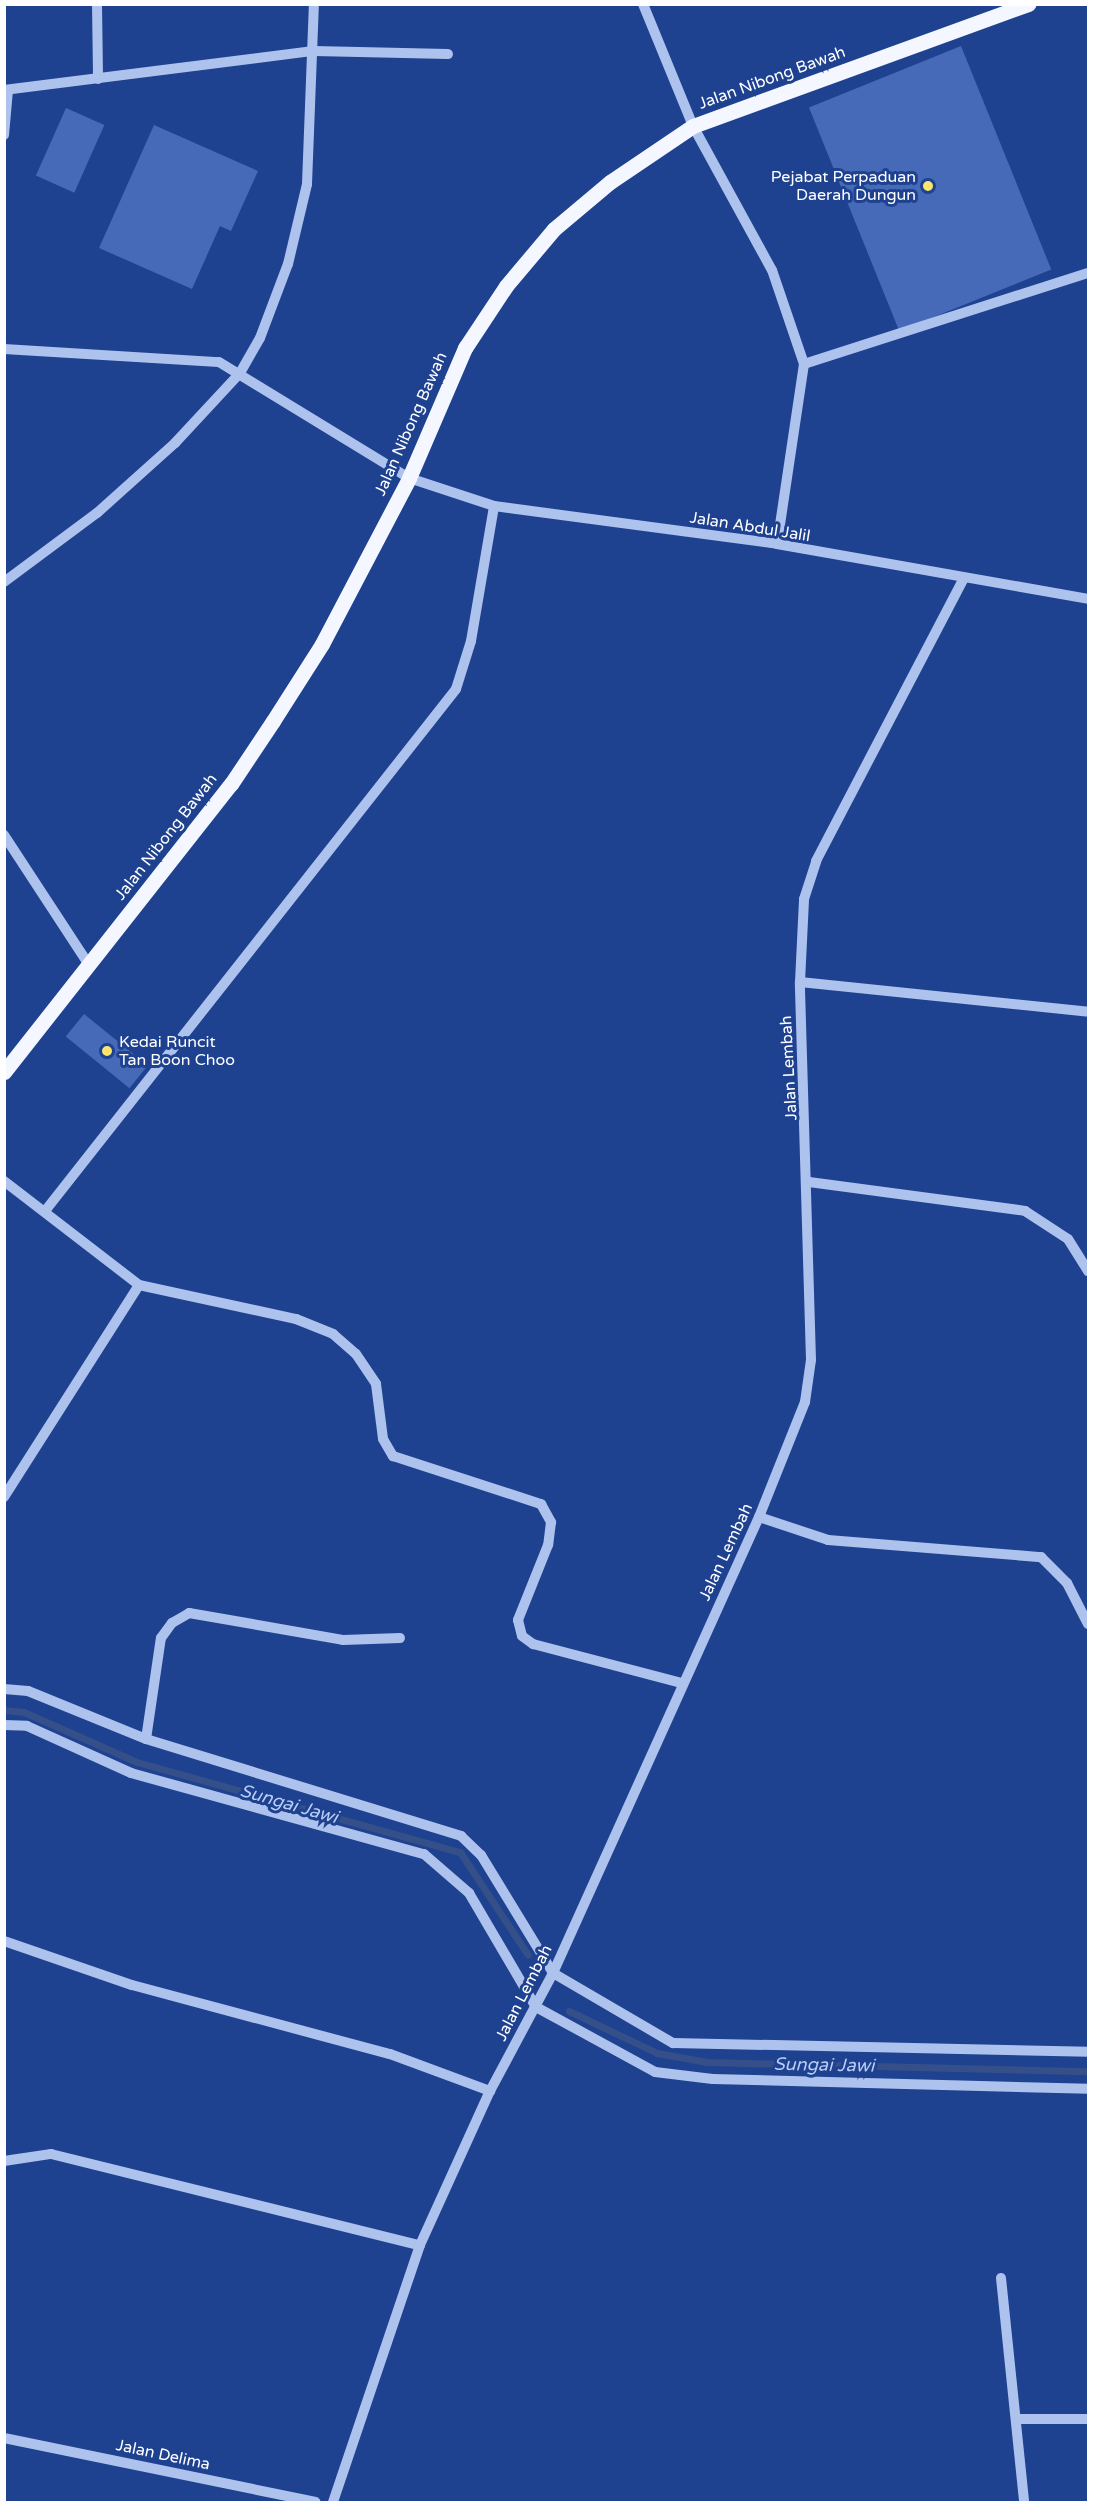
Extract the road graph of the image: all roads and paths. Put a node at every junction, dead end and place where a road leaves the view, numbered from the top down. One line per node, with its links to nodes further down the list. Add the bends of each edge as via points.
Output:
1 (97, 4): 7 (street)
2 (314, 4): 5 (street)
3 (643, 4): 9 (street)
4 (1028, 4): 9 (main road, Jalan Nibong Bawah)
5 (314, 51): 6 (street); 7 (street); 14 (street, via 307,184 288,264)
6 (448, 54)
7 (98, 79): 8 (street)
8 (6, 90): 10 (street)
9 (693, 126): 13 (street, via 772,270); 15 (main road, Jalan Nibong Bawah, via 594,195 554,229 506,286 465,348)
10 (4, 135)
11 (1089, 273): 13 (street)
12 (4, 349): 14 (street, Jalan Abdul Jalil, via 188,357)
13 (804, 364): 17 (street)
14 (240, 373): 15 (street, Jalan Abdul Jalil); 19 (street, via 175,443 97,513)
15 (409, 478): 16 (street, Jalan Abdul Jalil); 22 (main road, Jalan Nibong Bawah, via 322,644 273,721)
16 (494, 506): 17 (street, Jalan Abdul Jalil); 28 (street, via 471,641 456,688)
17 (777, 544): 18 (street, Jalan Abdul Jalil)
18 (963, 580): 20 (street, Jalan Abdul Jalil); 23 (street, Jalan Lembah, via 816,861 804,899)
19 (4, 582)
20 (1089, 599)
21 (4, 835): 22 (street)
22 (89, 965): 25 (main road, Jalan Nibong Bawah)
23 (800, 982): 24 (street); 27 (street, Jalan Lembah)
24 (1089, 1012)
25 (4, 1072)
26 (4, 1181): 28 (street)
27 (809, 1182): 29 (street, via 1025,1211 1068,1239); 32 (street, Jalan Lembah, via 811,1360 805,1402)
28 (45, 1211): 30 (street)
29 (1089, 1270)
30 (139, 1285): 31 (street); 35 (street, via 296,1319 333,1334 356,1353 376,1384 383,1439 393,1456 541,1504 551,1522 550,1533 518,1620 522,1636 532,1644)
31 (4, 1497)
32 (759, 1518): 33 (street, via 828,1540 1041,1557 1062,1576); 35 (street, Jalan Lembah)
33 (1089, 1624)
34 (399, 1638): 38 (street, via 343,1640 189,1613 172,1623 161,1638)
35 (682, 1683): 40 (street, Jalan Lembah)
36 (4, 1689): 38 (street, via 28,1690)
37 (4, 1725): 41 (street, via 27,1726 131,1773 424,1854 469,1893)
38 (146, 1739): 40 (street, via 461,1836 481,1856)
39 (4, 1941): 44 (street, via 132,1985 390,2054)
40 (553, 1973): 41 (street, Jalan Lembah); 42 (street, via 673,2043)
41 (536, 2007): 43 (street, via 628,2061 686,2078); 44 (street, Jalan Lembah)
42 (1089, 2052)
43 (1089, 2089)
44 (490, 2091): 46 (street, Jalan Lembah)
45 (4, 2162): 46 (street, via 51,2154)
46 (420, 2245): 52 (street, Jalan Lembah)
47 (1001, 2278): 48 (street)
48 (1016, 2419): 49 (street); 53 (street)
49 (1089, 2420)
50 (4, 2438): 51 (street, Jalan Delima)
51 (315, 2502)
52 (333, 2502)
53 (1024, 2502)

